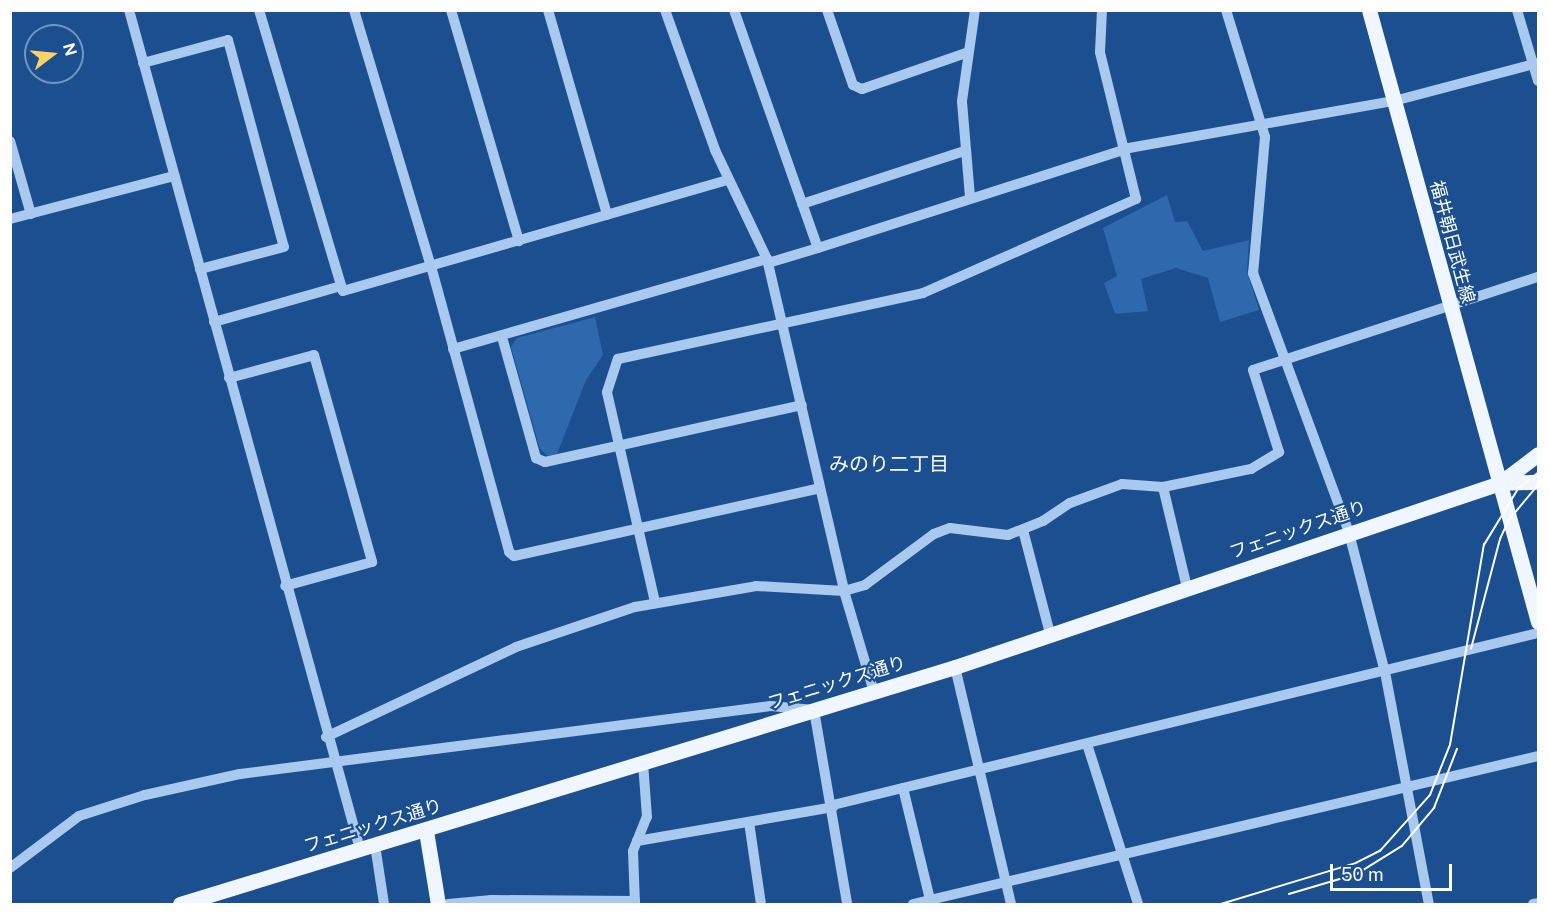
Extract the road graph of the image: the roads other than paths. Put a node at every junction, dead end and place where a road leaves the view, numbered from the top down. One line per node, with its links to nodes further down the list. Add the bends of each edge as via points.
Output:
1 (129, 10): 15 (street)
2 (259, 10): 36 (street)
3 (354, 10): 33 (street)
4 (451, 10): 30 (street)
5 (548, 10): 28 (street)
6 (665, 10): 24 (street)
7 (734, 10): 26 (street)
8 (827, 10): 14 (street, via 853,85 862,89)
9 (975, 10): 14 (street)
10 (1102, 10): 21 (street, via 1100,52)
11 (1226, 10): 19 (street)
12 (1369, 10): 18 (main road, 福井朝日武生線)
13 (1517, 10): 16 (street)
14 (966, 53): 22 (street)
15 (143, 63): 23 (street); 34 (street, via 228,40 284,247)
16 (1536, 64): 17 (street); 18 (street)
17 (1539, 81)
18 (1394, 101): 19 (street); 37 (main road, 福井朝日武生線)
19 (1263, 125): 21 (street); 42 (street, via 1253,273)
20 (10, 141): 27 (street)
21 (1122, 150): 25 (street); 39 (street, via 1136,199 923,293)
22 (964, 151): 25 (street); 26 (street)
23 (174, 176): 27 (street); 34 (street)
24 (729, 180): 28 (street); 32 (street)
25 (970, 197): 31 (street)
26 (802, 204): 31 (street)
27 (30, 214): 29 (street)
28 (607, 215): 30 (street)
29 (10, 219)
30 (519, 241): 33 (street)
31 (818, 248): 32 (street)
32 (768, 261): 39 (street); 40 (street)
33 (431, 266): 36 (street, via 343,291); 41 (street)
34 (200, 269): 38 (street)
35 (1539, 277): 37 (street)
36 (341, 286): 38 (street)
37 (1449, 306): 42 (street); 48 (main road, 福井朝日武生線)
38 (214, 322): 43 (street)
39 (783, 324): 44 (street); 45 (street, via 618,359 607,392)
40 (502, 337): 41 (street); 45 (street, via 536,458 545,462)
41 (453, 349): 51 (street, via 508,552 514,556)
42 (1286, 358): 49 (street, via 1252,370 1279,452 1251,469); 53 (street)
43 (229, 378): 54 (street); 54 (street, via 314,355 372,562)
44 (801, 405): 45 (street); 50 (street)
45 (619, 446): 51 (street)
46 (1539, 454): 48 (main road, フェニックス通り)
47 (1539, 482): 48 (main road, フェニックス通り)
48 (1500, 483): 53 (main road, フェニックス通り); 57 (main road, 福井朝日武生線)
49 (1163, 487): 52 (street, via 1122,484 1070,502); 55 (street)
50 (820, 488): 51 (street); 56 (street)
51 (638, 528): 58 (street)
52 (1023, 530): 56 (street, via 996,537 950,528 934,534 865,585); 61 (street)
53 (1349, 533): 55 (main road, フェニックス通り); 63 (street)
54 (285, 586): 66 (street)
55 (1187, 588): 61 (main road, フェニックス通り)
56 (844, 591): 58 (street, via 756,586); 64 (street)
57 (1534, 592): 59 (main road, 福井朝日武生線)
58 (655, 602): 66 (street, via 516,647)
59 (1539, 622)
60 (1539, 633): 63 (street)
61 (1050, 634): 62 (main road, フェニックス通り)
62 (955, 667): 64 (main road, フェニックス通り); 71 (street)
63 (1385, 672): 67 (street); 73 (street)
64 (874, 692): 65 (main road, フェニックス通り)
65 (814, 710): 69 (street, via 771,706); 70 (main road, フェニックス通り); 74 (street)
66 (326, 737): 69 (street)
67 (1087, 744): 71 (street); 79 (street)
68 (1539, 756): 73 (street)
69 (333, 759): 78 (street); 80 (street, via 145,795 79,816)
70 (643, 762): 76 (main road, フェニックス通り); 77 (street, via 647,817)
71 (981, 769): 72 (street); 81 (street)
72 (903, 788): 74 (street); 82 (street)
73 (1407, 788): 79 (street); 94 (street)
74 (833, 806): 75 (street); 90 (street)
75 (749, 822): 77 (street); 89 (street)
76 (426, 831): 78 (main road, フェニックス通り); 87 (main road)
77 (637, 841): 83 (street)
78 (368, 847): 85 (main road, フェニックス通り); 86 (street)
79 (1123, 855): 81 (street); 93 (street)
80 (10, 868)
81 (1005, 883): 82 (street); 92 (street)
82 (931, 902): 91 (street)
83 (635, 903): 88 (street, via 492,900)
84 (1539, 903): 95 (street)
85 (180, 904)
86 (384, 904)
87 (438, 904)
88 (448, 904)
89 (761, 904)
90 (848, 904)
91 (913, 904)
92 (1011, 904)
93 (1138, 904)
94 (1429, 904)
95 (1533, 904)

